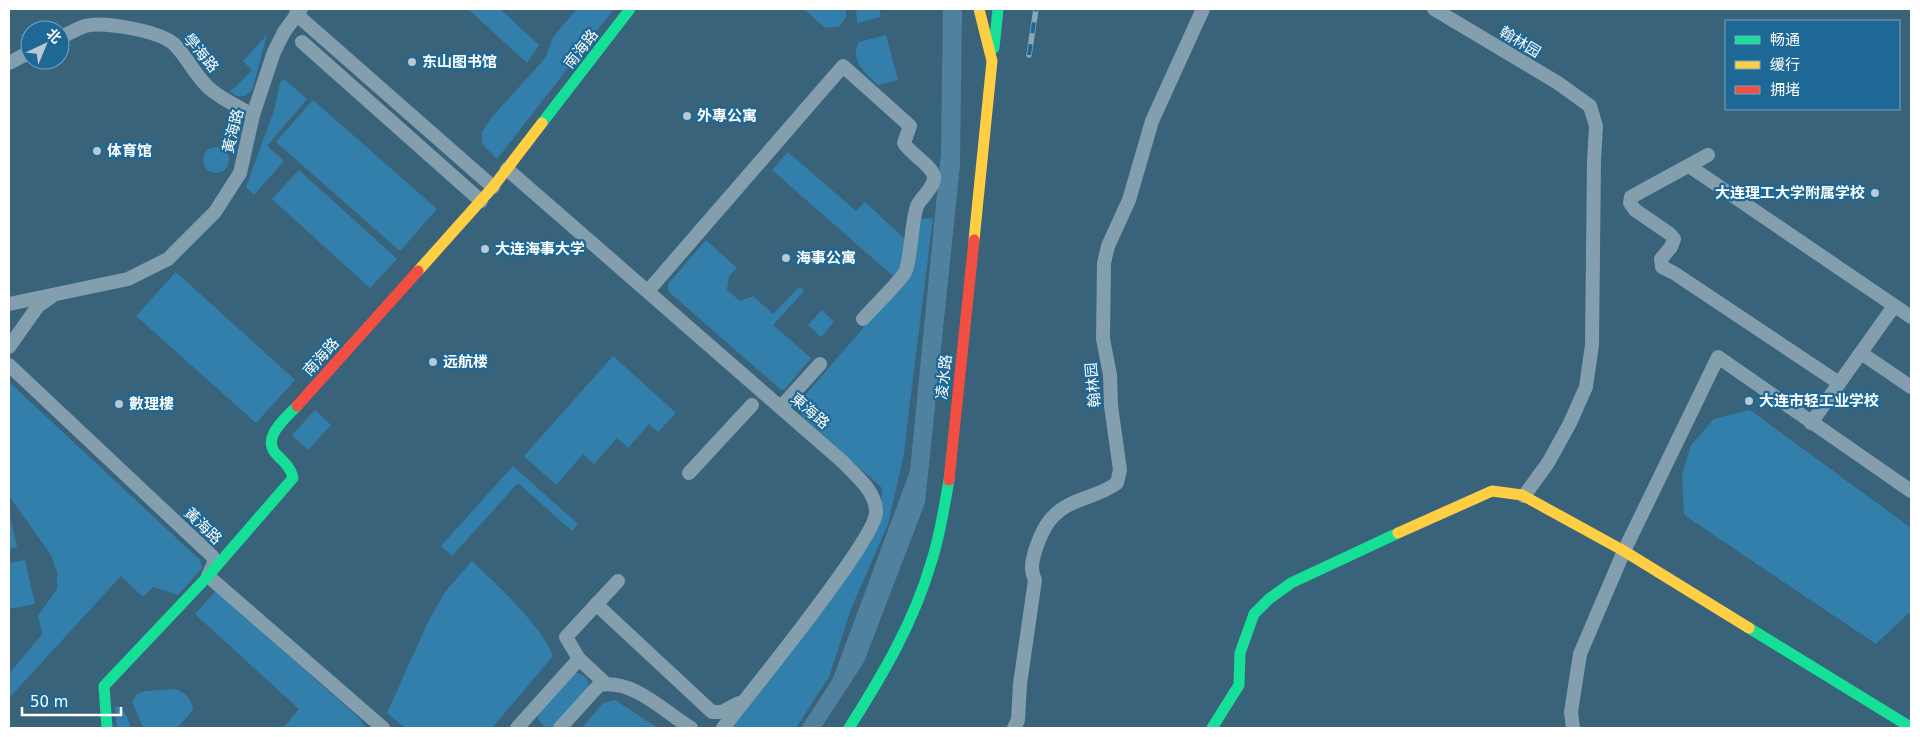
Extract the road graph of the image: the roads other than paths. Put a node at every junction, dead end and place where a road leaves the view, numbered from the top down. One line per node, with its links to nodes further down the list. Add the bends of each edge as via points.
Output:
1 (630, 9): 13 (street, 南海路)
2 (979, 9): 9 (street, 凌水路)
3 (998, 9): 9 (street)
4 (1203, 9): 50 (street, 翰林园, via 1152,121 1129,200 1108,246 1104,263 1103,339 1120,470 1117,483 1064,508 1046,524 1041,534 1031,565 1036,580 1020,684 1018,720)
5 (1434, 9): 33 (street, 翰林园, via 1590,106 1596,126 1592,345 1586,387 1548,463)
6 (299, 11): 10 (street, 黃海路, via 274,52); 14 (street)
7 (70, 33): 10 (street, 學海路, via 86,26 113,26 158,35 172,42 185,55 210,89)
8 (302, 42): 15 (street)
9 (992, 61): 49 (street, 凌水路, via 949,480 938,540 919,600 895,653)
10 (253, 115): 17 (street, 黃海路, via 240,173 215,212 168,259 128,279)
11 (1708, 155): 12 (street)
12 (1688, 166): 19 (street); 26 (street, via 1631,197 1630,203 1635,210 1674,239 1661,259 1662,267)
13 (508, 169): 14 (street, 南海路); 16 (street, 東海路)
14 (493, 187): 15 (street, 南海路)
15 (481, 201): 35 (street, 南海路, via 273,433 271,450 290,469 293,478)
16 (648, 291): 21 (street, via 843,66 910,126 904,142 907,149 934,176 912,225 905,272); 29 (street, 東海路)
17 (55, 295): 18 (street, 黃海路); 22 (street, via 38,306)
18 (9, 304)
19 (1894, 306): 20 (street); 23 (street)
20 (1911, 317)
21 (863, 319)
22 (9, 347)
23 (1861, 353): 26 (street); 27 (street)
24 (820, 364): 29 (street)
25 (9, 365): 35 (street, 黃海路, via 212,556 215,561)
26 (1839, 383): 30 (street)
27 (1911, 387)
28 (752, 405): 31 (street)
29 (781, 407): 40 (street, 東海路, via 843,462 870,491 876,512 871,529 834,583)
30 (1811, 423): 32 (street); 34 (street, via 1718,357)
31 (689, 474)
32 (1911, 491)
33 (1524, 496): 34 (street); 51 (street, via 1492,491 1335,562 1269,599 1254,614 1240,653 1239,685)
34 (1624, 551): 43 (street); 52 (street, via 1580,654 1571,712)
35 (208, 576): 44 (street, 南海路, via 104,686); 45 (street)
36 (618, 581): 37 (street)
37 (596, 604): 38 (street, via 566,637); 40 (street, via 712,712 735,707)
38 (579, 659): 39 (street); 42 (street)
39 (606, 684): 46 (street, via 599,685); 47 (street, via 632,688)
40 (748, 696): 48 (street, 東海路)
41 (1911, 713): 43 (street)
42 (523, 726)
43 (1907, 727)
44 (107, 728)
45 (383, 728)
46 (560, 728)
47 (691, 728)
48 (723, 728)
49 (849, 728)
50 (1014, 728)
51 (1212, 728)
52 (1573, 728)

